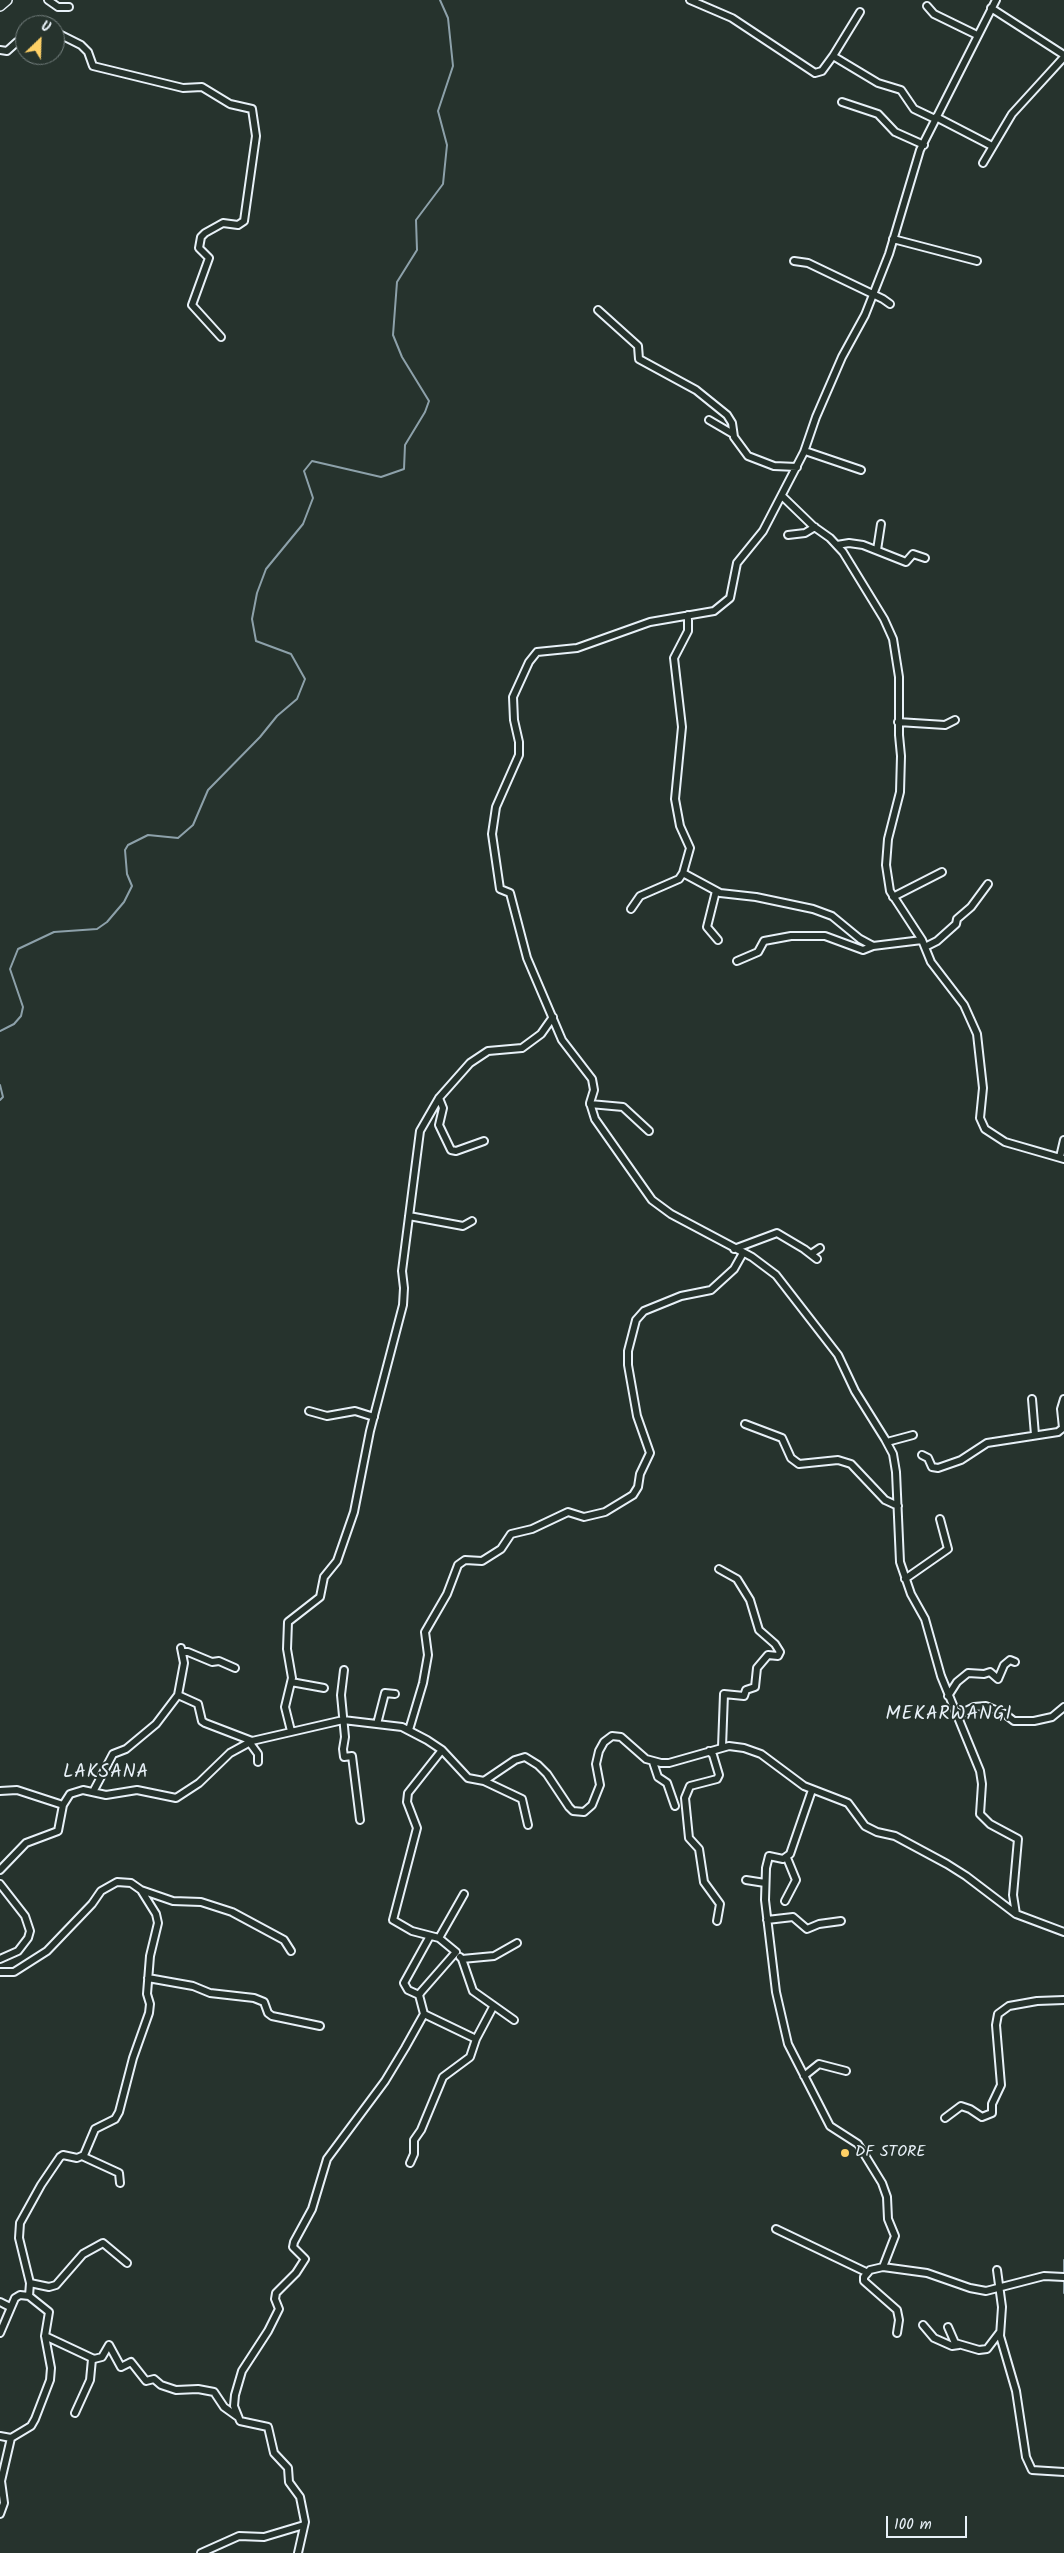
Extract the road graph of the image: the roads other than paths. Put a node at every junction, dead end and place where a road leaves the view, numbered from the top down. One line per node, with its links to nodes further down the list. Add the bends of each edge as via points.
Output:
1 (7, 0): 5 (main road)
2 (48, 0): 7 (street, via 58,7)
3 (690, 0): 14 (street, via 732,18 815,73 822,71)
4 (996, 0): 8 (street)
5 (0, 6)
6 (927, 6): 10 (street, via 934,14)
7 (69, 7)
8 (992, 8): 10 (street); 15 (street)
9 (860, 12): 14 (street)
10 (976, 35): 17 (street)
11 (65, 37): 27 (street, via 83,46 93,66 183,88 202,87 230,104 252,109 256,136 244,221 238,225 223,223 205,233 199,248 209,258 192,306)
12 (15, 44): 13 (street, via 7,51)
13 (0, 50)
14 (833, 56): 17 (street, via 878,83 900,90 914,109)
15 (1064, 56): 19 (street, via 1012,114)
16 (842, 102): 18 (street, via 878,114 895,132)
17 (935, 118): 18 (street); 19 (street)
18 (924, 144): 21 (street, via 914,165)
19 (992, 146): 20 (street)
20 (983, 163)
21 (893, 238): 22 (street); 24 (street)
22 (978, 260)
23 (794, 261): 24 (street, via 808,263)
24 (873, 294): 25 (street); 30 (street, via 816,417)
25 (890, 304)
26 (598, 310): 29 (street, via 638,346 639,359 696,390 727,415)
27 (221, 337)
28 (709, 420): 29 (street)
29 (733, 434): 31 (street, via 740,448 754,460 774,466)
30 (805, 451): 31 (street); 32 (street)
31 (798, 467): 33 (street)
32 (861, 470)
33 (782, 496): 35 (street); 40 (street, via 761,534 737,563 730,598 714,611)
34 (881, 524): 38 (street)
35 (815, 527): 36 (street, via 805,533); 37 (street)
36 (788, 535)
37 (836, 545): 38 (street, via 852,543); 42 (street, via 860,578 893,639 899,677)
38 (876, 550): 39 (street, via 906,562 914,554)
39 (925, 558)
40 (688, 615): 44 (street, via 688,631 674,658 682,727 675,798 680,826 690,848); 54 (street, via 636,626 576,648 537,652 529,662 514,697 518,755 496,807 494,854 500,889 510,893 527,958)
41 (955, 720): 42 (street, via 946,725)
42 (898, 722): 47 (street, via 900,792 888,839 886,864)
43 (942, 872): 47 (street)
44 (683, 873): 46 (street); 48 (street, via 679,879 640,896)
45 (988, 884): 52 (street, via 956,924)
46 (716, 892): 49 (street, via 707,927); 51 (street, via 813,909 832,916)
47 (893, 897): 50 (street)
48 (631, 909)
49 (718, 940)
50 (922, 940): 51 (street); 52 (street)
51 (873, 946): 53 (street, via 863,950 825,936 791,936 764,941 758,952)
52 (925, 947): 60 (street, via 931,962 964,1005 979,1041 983,1088 980,1118 985,1129 1005,1142)
53 (736, 961)
54 (553, 1017): 55 (street, via 540,1034 522,1048 484,1052); 56 (street, via 562,1040 592,1079 594,1090)
55 (439, 1098): 59 (street, via 443,1108 439,1125 451,1150 463,1150); 61 (street, via 425,1120 417,1142)
56 (590, 1104): 57 (street, via 623,1107); 64 (street, via 595,1119 652,1200)
57 (649, 1131)
58 (1064, 1140): 60 (street)
59 (484, 1141)
60 (1062, 1158)
61 (409, 1216): 62 (street, via 464,1226); 69 (street, via 402,1271 403,1306)
62 (472, 1221)
63 (820, 1248): 64 (street, via 814,1257 777,1233)
64 (734, 1249): 65 (street)
65 (743, 1254): 73 (street, via 776,1275 825,1337); 91 (street, via 734,1269 711,1290 681,1296 644,1311 636,1320 628,1364 637,1416 650,1453 636,1490 605,1512 584,1517 568,1512 529,1530 511,1534 501,1548 482,1561 461,1562 448,1594 425,1632 428,1655)
66 (1032, 1399): 72 (street)
67 (1064, 1399): 72 (street, via 1061,1410 1063,1428 1058,1432)
68 (309, 1412): 69 (street, via 327,1416 355,1410)
69 (374, 1416): 82 (street, via 354,1512 337,1561 324,1578 320,1596 288,1622)
70 (745, 1424): 75 (street, via 782,1438 791,1458 799,1464 838,1460 851,1464 886,1500)
71 (912, 1435): 73 (street)
72 (1035, 1435): 74 (street, via 987,1443 961,1460 938,1468 932,1467 928,1458)
73 (887, 1442): 75 (street, via 893,1454)
74 (922, 1455)
75 (898, 1506): 78 (street, via 898,1552)
76 (940, 1519): 78 (street, via 948,1549)
77 (719, 1569): 94 (street, via 737,1578 750,1600 759,1630 776,1644 780,1652 778,1656 768,1655 757,1668 755,1687 746,1690 743,1697 724,1694)
78 (905, 1579): 86 (street, via 924,1619)
79 (1016, 1662): 86 (street, via 1010,1660 1004,1664 998,1679 990,1672 968,1672)
80 (235, 1668): 85 (street, via 181,1650 184,1663)
81 (344, 1670): 89 (street)
82 (291, 1682): 83 (street); 92 (street, via 285,1706)
83 (324, 1688)
84 (395, 1694): 90 (street, via 384,1693)
85 (178, 1695): 93 (street, via 198,1704 205,1723); 102 (street, via 156,1724 126,1749 113,1754)
86 (948, 1696): 88 (street)
87 (1064, 1707): 88 (street, via 1052,1717 1034,1721 1014,1721 986,1706 974,1707)
88 (958, 1715): 115 (street, via 980,1771 980,1814 990,1824 1018,1839 1013,1895)
89 (343, 1720): 90 (street); 92 (street); 105 (street, via 344,1757 352,1756)
90 (377, 1724): 91 (street)
91 (410, 1730): 95 (street)
92 (291, 1731): 93 (street)
93 (251, 1742): 97 (street, via 258,1754); 102 (street, via 224,1758 180,1797 137,1790 106,1795)
94 (722, 1747): 96 (street); 100 (street, via 735,1746 762,1754)
95 (442, 1750): 99 (street, via 468,1778); 120 (street, via 408,1793 407,1802 417,1828 393,1920 412,1931)
96 (709, 1751): 98 (street, via 669,1763); 117 (street, via 719,1775 717,1779 690,1786 685,1798 689,1838 699,1849 704,1882 720,1904)
97 (258, 1762)
98 (653, 1762): 99 (street, via 646,1760 617,1735 608,1737 597,1757 600,1780 597,1794 584,1812 573,1811 547,1774 525,1757 515,1760); 104 (street, via 658,1776 667,1783)
99 (484, 1782): 106 (street, via 522,1799)
100 (812, 1790): 107 (street, via 796,1841); 115 (street, via 848,1803 865,1826 895,1836 947,1864)
101 (0, 1791): 103 (street, via 17,1790)
102 (92, 1792): 103 (street, via 78,1790)
103 (63, 1805): 108 (street, via 58,1831 26,1843)
104 (675, 1806)
105 (360, 1820)
106 (528, 1825)
107 (787, 1858): 110 (street, via 769,1856); 114 (street, via 796,1880)
108 (0, 1870)
109 (746, 1880): 110 (street)
110 (765, 1883): 116 (street)
111 (0, 1884): 125 (street, via 25,1916 30,1931 18,1952)
112 (141, 1890): 123 (street, via 173,1901 201,1902 232,1912 284,1940); 127 (street, via 127,1882 106,1886 47,1951 14,1972); 128 (street, via 158,1919)
113 (464, 1894): 121 (street)
114 (785, 1902)
115 (1016, 1914): 119 (street)
116 (767, 1920): 118 (street, via 793,1917 807,1929); 137 (street, via 784,2034)
117 (716, 1921)
118 (841, 1921)
119 (1064, 1932)
120 (430, 1936): 121 (street); 129 (street, via 404,1983 406,1989)
121 (439, 1938): 124 (street)
122 (517, 1942): 126 (street, via 494,1956)
123 (291, 1951)
124 (456, 1952): 126 (street); 129 (street)
125 (0, 1959)
126 (462, 1960): 131 (street, via 474,1991)
127 (0, 1972)
128 (148, 1978): 134 (street, via 193,1986 210,1993 254,1998 264,2002 272,2016); 139 (street, via 149,2013 119,2112 115,2118 95,2129)
129 (419, 1995): 132 (street)
130 (1064, 2000): 138 (street, via 1009,2006 998,2014 1001,2088 992,2104 992,2113 982,2117 961,2106)
131 (493, 2007): 133 (street); 135 (street)
132 (424, 2014): 135 (street); 162 (street, via 385,2081 327,2159 312,2209 293,2245 305,2259 276,2293 279,2310 247,2361 236,2388 234,2406)
133 (514, 2020)
134 (320, 2026)
135 (476, 2039): 140 (street, via 471,2056 443,2077 422,2130 414,2140 414,2154)
136 (846, 2071): 137 (street, via 819,2064)
137 (804, 2076): 144 (street, via 830,2126 858,2144 882,2183 887,2197 888,2219 895,2236)
138 (945, 2118)
139 (82, 2156): 141 (street, via 120,2173); 148 (street, via 60,2157 40,2185 20,2224 19,2238)
140 (410, 2162)
141 (120, 2183)
142 (776, 2229): 146 (street)
143 (126, 2263): 148 (street, via 102,2243 83,2254 56,2285 49,2287)
144 (883, 2267): 146 (street); 149 (street, via 927,2273 978,2290)
145 (997, 2270): 149 (street)
146 (866, 2272): 157 (street, via 866,2284 897,2310)
147 (1060, 2277): 149 (street, via 1044,2276)
148 (30, 2283): 150 (street)
149 (1000, 2288): 155 (street)
150 (29, 2296): 152 (street, via 17,2296); 158 (street, via 49,2312)
151 (0, 2302): 152 (street)
152 (10, 2307): 156 (street)
153 (923, 2325): 159 (street, via 934,2338 952,2346)
154 (948, 2327): 159 (street)
155 (1000, 2332): 159 (street, via 987,2348 980,2350); 165 (street, via 1016,2391 1029,2466 1037,2471)
156 (0, 2333)
157 (897, 2333)
158 (45, 2336): 160 (street); 164 (street, via 51,2368 45,2396 31,2426)
159 (959, 2345)
160 (92, 2359): 161 (street, via 90,2380); 162 (street, via 102,2357 109,2345 121,2367 131,2362 146,2381 154,2379 176,2390 214,2392)
161 (75, 2413)
162 (238, 2417): 167 (street, via 244,2423 268,2427 274,2453 288,2468 289,2482 300,2497)
163 (0, 2436): 164 (street)
164 (11, 2438): 166 (street, via 1,2481 4,2503)
165 (1064, 2472)
166 (0, 2514)
167 (304, 2526): 168 (street, via 264,2537 239,2536); 169 (street)
168 (201, 2553)
169 (298, 2553)

